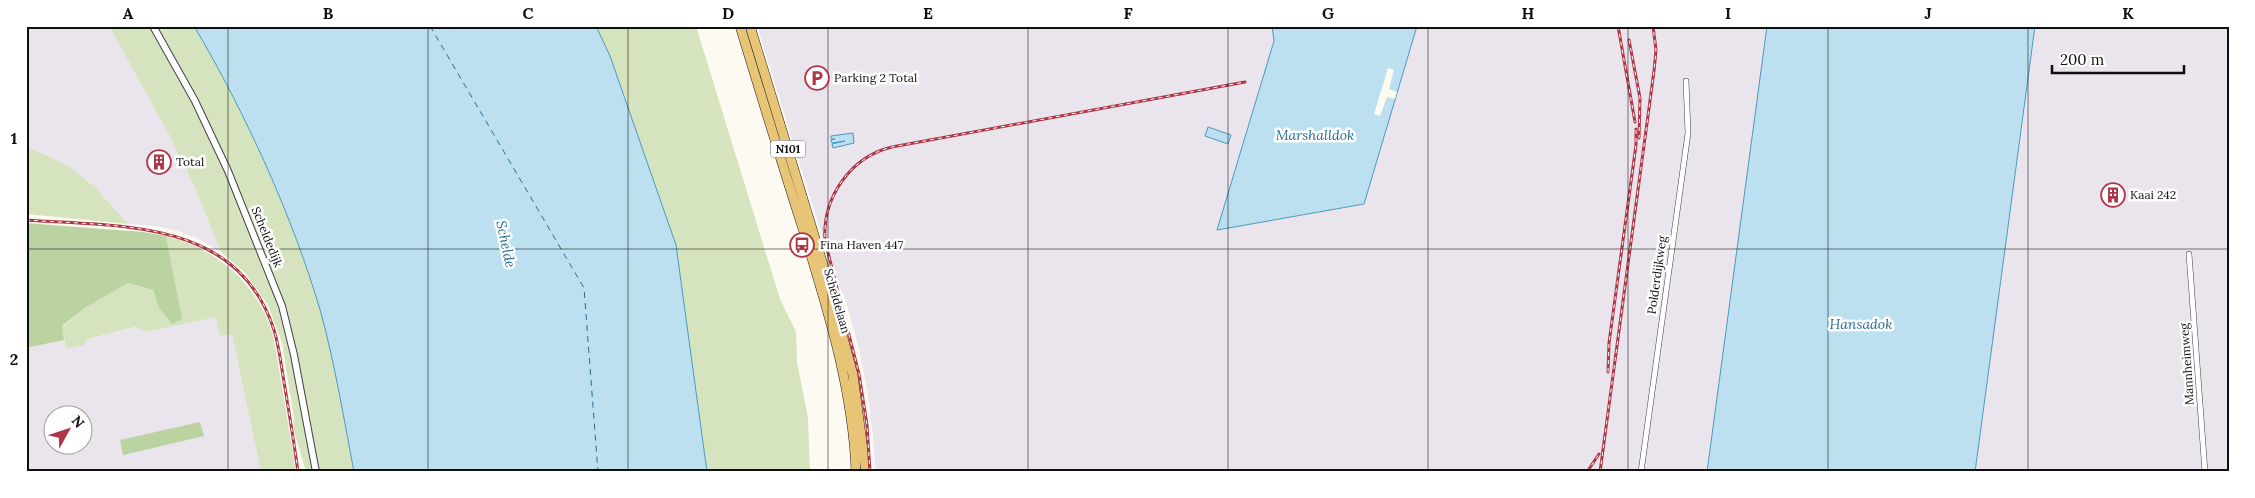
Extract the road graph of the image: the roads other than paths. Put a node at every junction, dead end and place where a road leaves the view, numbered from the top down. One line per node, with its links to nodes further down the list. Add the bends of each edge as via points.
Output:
1 (152, 26): 8 (street, Scheldedijk, via 195,101 228,172 282,306)
2 (740, 26): 5 (main road, Scheldelaan / N101)
3 (750, 26): 5 (main road, Scheldelaan / N101)
4 (1686, 81): 11 (street, Polderdijkweg, via 1688,132)
5 (778, 133): 7 (main road, Scheldelaan / N101)
6 (2189, 254): 12 (street, Mannheimweg)
7 (821, 273): 9 (main road, Scheldelaan / N101, via 845,376); 10 (main road, Scheldelaan / N101, via 853,374)
8 (316, 472)
9 (856, 472)
10 (866, 472)
11 (1641, 472)
12 (2206, 472)

